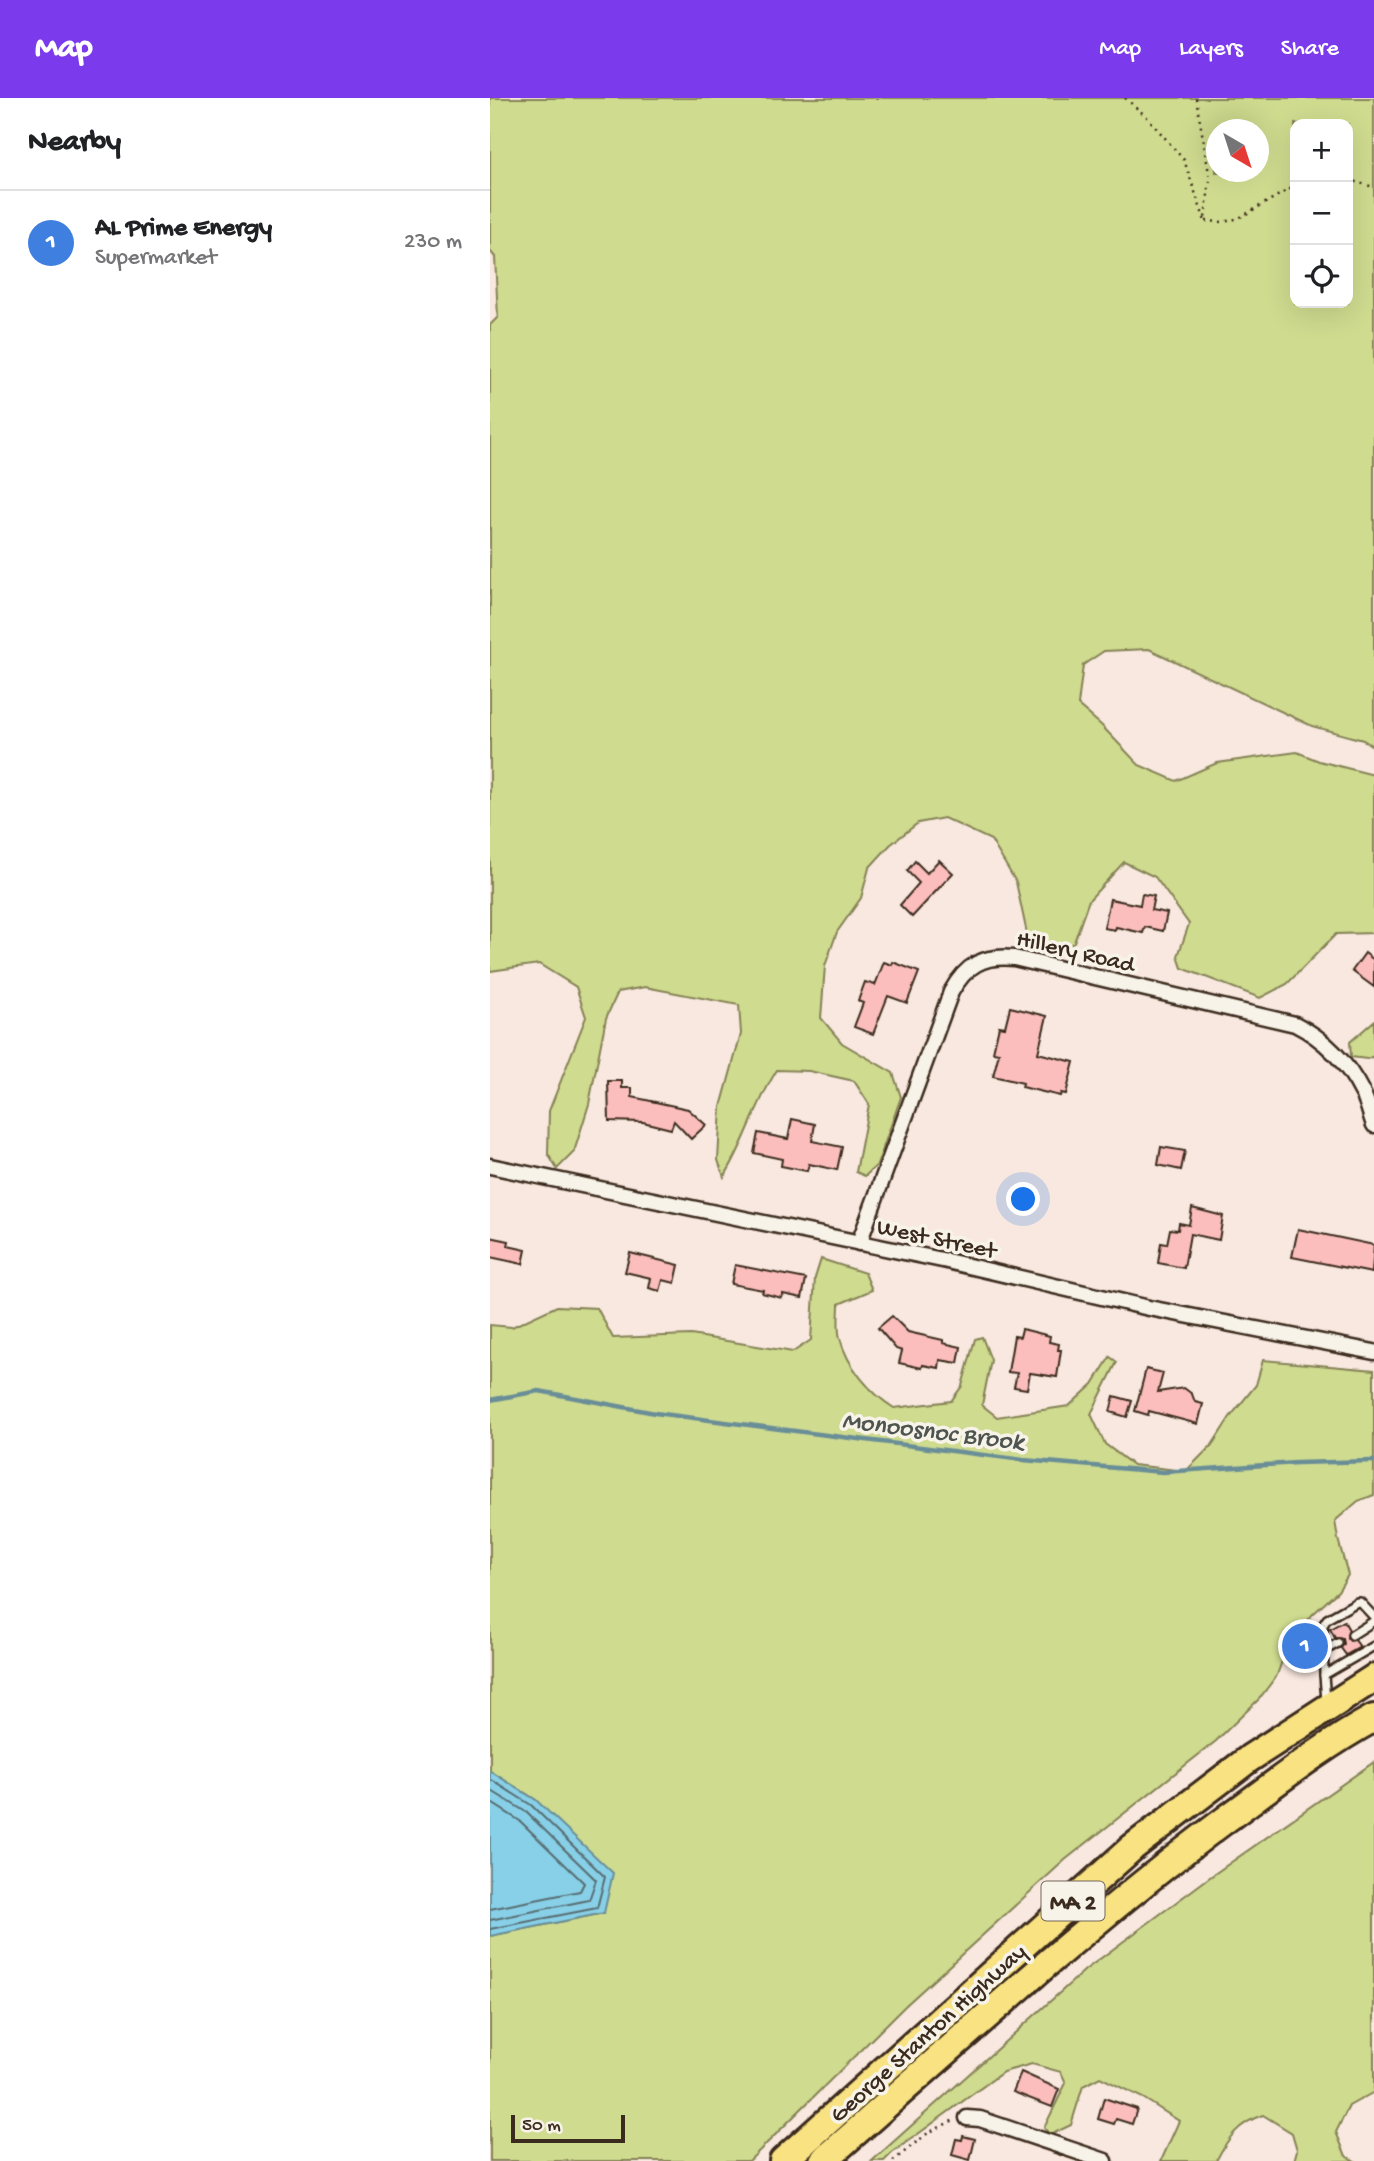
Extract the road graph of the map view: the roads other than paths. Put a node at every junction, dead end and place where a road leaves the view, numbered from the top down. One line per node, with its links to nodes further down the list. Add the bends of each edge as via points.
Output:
1 (1374, 1125): 3 (street, Hillery Road, via 1364,1095 1338,1058 1322,1040 1295,1024 995,956 973,965 951,992)
2 (490, 1166): 3 (street, West Street)
3 (859, 1243): 4 (street, West Street, via 1149,1308)
4 (1374, 1352)
5 (1374, 1619): 6 (lane); 9 (lane, via 1360,1602 1340,1610 1326,1619)
6 (1352, 1635)
7 (1338, 1643): 9 (lane)
8 (1374, 1646): 10 (lane)
9 (1324, 1651): 10 (lane)
10 (1324, 1675): 12 (lane)
11 (1374, 1678): 12 (highway, George Stanton Highway / MA 2)
12 (1327, 1708): 16 (highway, George Stanton Highway / MA 2, via 1240,1766 1133,1847)
13 (1374, 1718): 14 (highway, George Stanton Highway / MA 2, via 1302,1764 1165,1865)
14 (907, 2087): 17 (highway, George Stanton Highway / MA 2); 18 (highway)
15 (967, 2118): 19 (street)
16 (783, 2161)
17 (824, 2161)
18 (835, 2161)
19 (1105, 2161)

